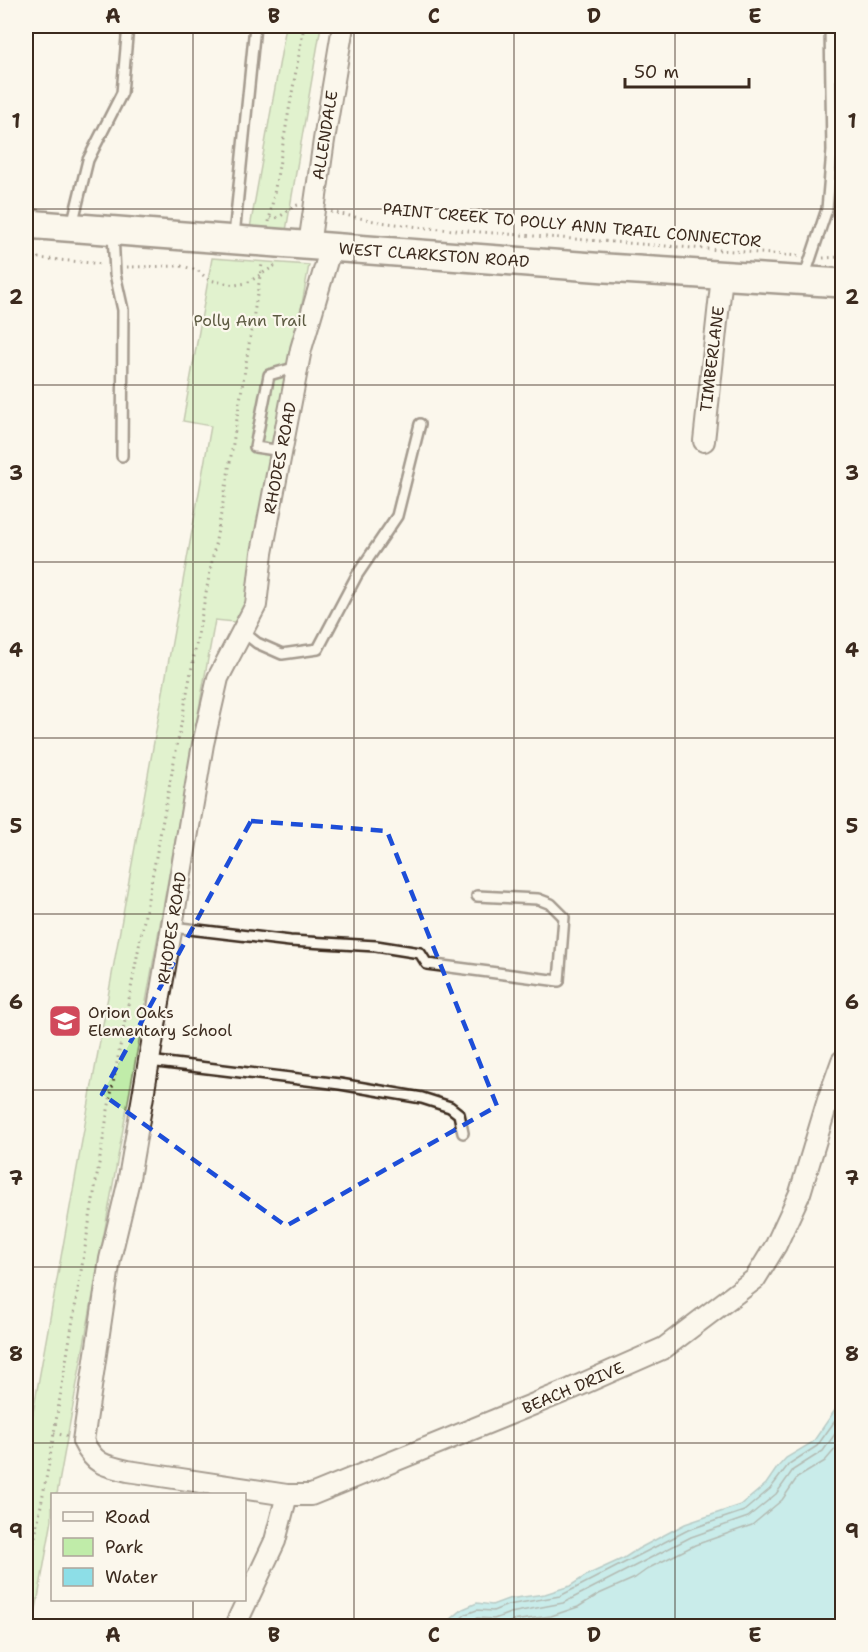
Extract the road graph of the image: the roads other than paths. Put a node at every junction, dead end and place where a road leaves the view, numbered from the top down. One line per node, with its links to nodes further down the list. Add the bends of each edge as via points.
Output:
1 (128, 26): 6 (lane, via 122,93 88,160)
2 (255, 26): 8 (lane)
3 (344, 26): 9 (street, ALLENDALE, via 315,208)
4 (830, 26): 10 (lane, via 832,151 827,209)
5 (26, 224): 6 (main road, WEST CLARKSTON ROAD)
6 (71, 228): 7 (main road, WEST CLARKSTON ROAD)
7 (113, 231): 8 (main road, WEST CLARKSTON ROAD); 17 (lane, via 123,310)
8 (234, 239): 9 (main road, WEST CLARKSTON ROAD)
9 (320, 246): 11 (main road, WEST CLARKSTON ROAD); 13 (street, RHODES ROAD)
10 (807, 269): 11 (main road, WEST CLARKSTON ROAD); 12 (main road, WEST CLARKSTON ROAD)
11 (722, 276): 15 (street, TIMBERLANE)
12 (843, 283)
13 (297, 368): 16 (street, RHODES ROAD); 16 (lane, via 269,375 255,447)
14 (420, 424): 18 (lane, via 397,516 357,575 318,649 282,654)
15 (704, 441)
16 (282, 451): 18 (street, RHODES ROAD, via 256,605)
17 (122, 456)
18 (242, 631): 20 (street, RHODES ROAD, via 218,678)
19 (477, 896): 20 (lane, via 538,899 551,904 564,917 559,981 427,964 420,953 376,946)
20 (172, 927): 21 (street, RHODES ROAD)
21 (149, 1061): 23 (lane, via 422,1098 459,1114); 24 (street, RHODES ROAD, via 128,1184 110,1259 83,1441 91,1456 109,1467)
22 (843, 1061): 24 (street, BEACH DRIVE, via 800,1193 776,1245 755,1279 709,1316 664,1348 571,1389 310,1495)
23 (463, 1132)
24 (287, 1495): 25 (street, via 275,1541)
25 (235, 1626)

